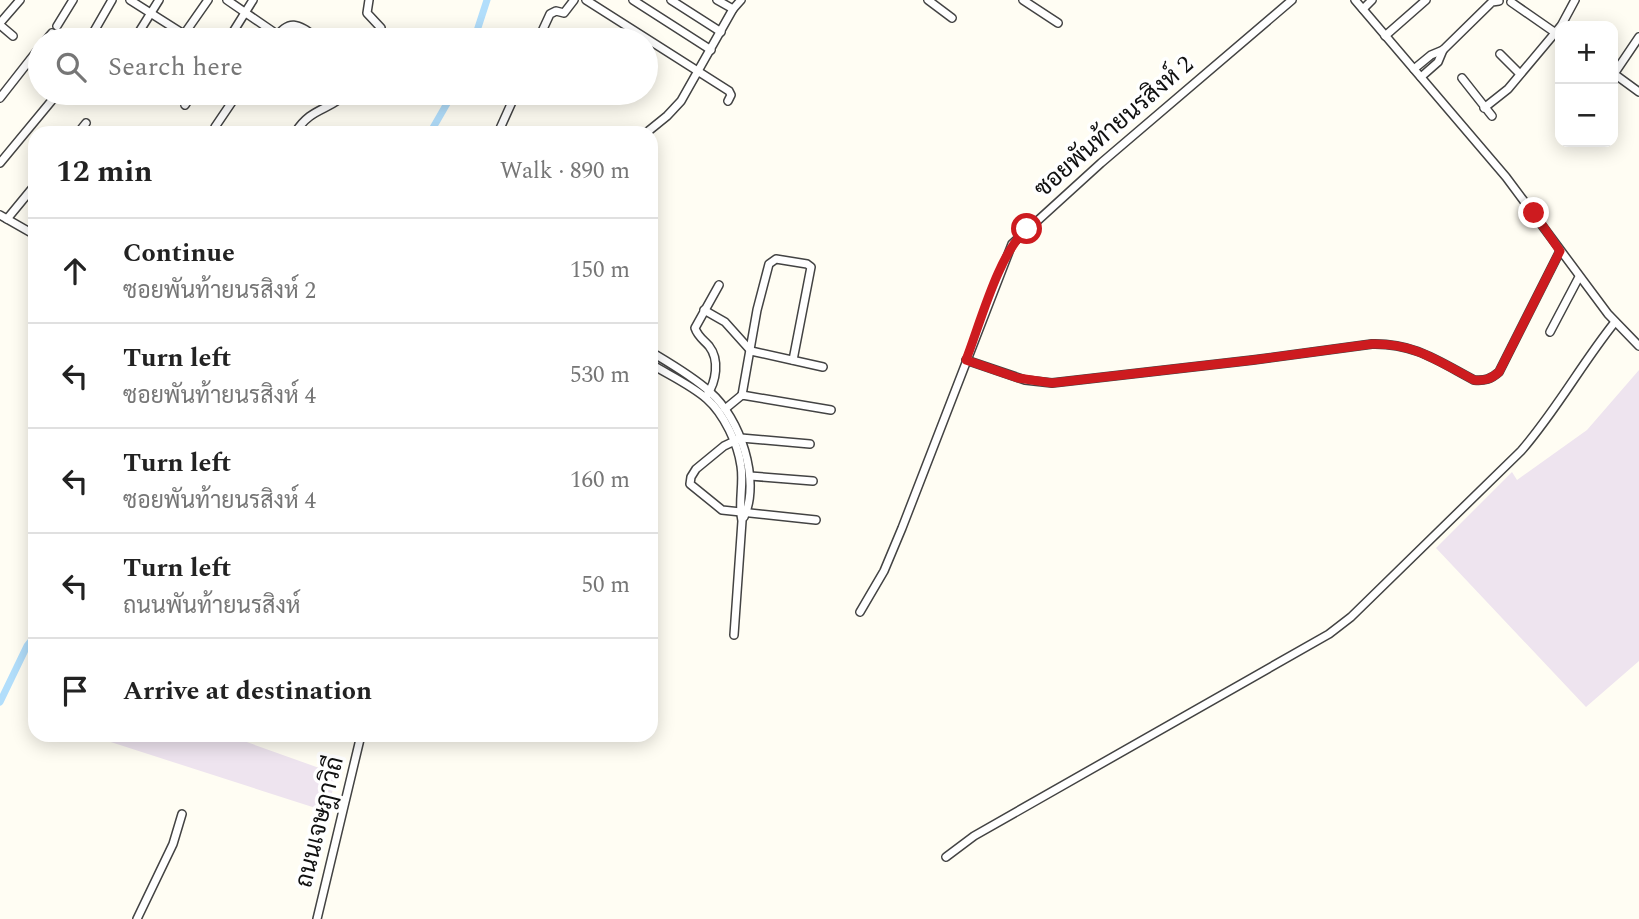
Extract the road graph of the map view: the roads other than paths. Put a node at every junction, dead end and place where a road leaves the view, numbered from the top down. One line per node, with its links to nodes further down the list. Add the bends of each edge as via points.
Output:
1 (20, 0): 32 (street)
2 (73, 0): 33 (street)
3 (112, 0): 34 (street)
4 (130, 0): 28 (street)
5 (159, 0): 28 (street)
6 (208, 0): 37 (street)
7 (227, 0): 27 (street)
8 (253, 0): 27 (street)
9 (369, 0): 42 (street, via 367,12)
10 (574, 0): 43 (street, via 564,13 550,14)
11 (586, 0): 44 (street)
12 (633, 0): 52 (street)
13 (671, 0): 46 (street)
14 (717, 0): 25 (street)
15 (741, 0): 25 (street)
16 (928, 0): 29 (street)
17 (1023, 0): 31 (street)
18 (1292, 0): 94 (street, ซอยพันท้ายนรสิงห์ 2, via 1018,236 1006,253)
19 (1355, 0): 26 (street)
20 (1372, 0): 26 (street)
21 (1426, 0): 48 (street)
22 (1575, 0): 30 (street)
23 (1499, 1): 24 (street, via 1503,6); 53 (street, via 1492,2)
24 (1511, 1): 45 (street)
25 (733, 9): 46 (street)
26 (1363, 9): 48 (street)
27 (246, 12): 38 (street); 39 (street)
28 (151, 13): 35 (street); 36 (street)
29 (952, 18)
30 (1565, 21)
31 (1058, 23)
32 (0, 24): 47 (street)
33 (55, 28)
34 (96, 28)
35 (142, 28)
36 (170, 28)
37 (188, 28)
38 (236, 28)
39 (265, 28)
40 (281, 28): 41 (street)
41 (298, 28)
42 (381, 28)
43 (544, 28)
44 (629, 28)
45 (1555, 28)
46 (721, 32): 52 (street)
47 (13, 36)
48 (1385, 36): 57 (street)
49 (1555, 36): 59 (street)
50 (1639, 37): 56 (street)
51 (658, 47): 58 (street)
52 (711, 50): 58 (street)
53 (1443, 50): 57 (street); 60 (street, via 1438,62)
54 (1500, 54): 59 (street)
55 (28, 63): 64 (street)
56 (1618, 66)
57 (1414, 69): 60 (street)
58 (698, 73): 65 (street, via 729,91); 78 (street, via 675,109)
59 (1520, 74): 70 (street)
60 (1421, 77): 84 (street, via 1511,182)
61 (1618, 77): 63 (street)
62 (1462, 78): 70 (street)
63 (1639, 92)
64 (0, 97)
65 (728, 101)
66 (48, 105): 73 (street)
67 (230, 105): 75 (street)
68 (330, 105): 76 (street, via 308,116)
69 (511, 105): 77 (street)
70 (1484, 108): 71 (street)
71 (1492, 116)
72 (86, 122): 74 (street)
73 (31, 126)
74 (83, 126)
75 (216, 126)
76 (300, 126)
77 (501, 126)
78 (654, 126)
79 (28, 129): 80 (street)
80 (0, 163)
81 (28, 192): 82 (street)
82 (4, 217): 83 (street)
83 (28, 231)
84 (1560, 251): 85 (street); 94 (street, via 1499,372 1483,381 1403,345 1390,344 1062,382 1025,380)
85 (1579, 277): 88 (street); 89 (street)
86 (719, 285): 87 (street)
87 (704, 310): 91 (street, via 725,322); 97 (street, via 695,328 715,359)
88 (1615, 322): 90 (street); 111 (street, via 1521,451 1340,626 974,836)
89 (1550, 332)
90 (1639, 346)
91 (751, 351): 93 (street); 93 (street, via 769,264 776,259 807,264 811,267); 98 (street)
92 (658, 357): 97 (street)
93 (793, 360): 96 (street)
94 (966, 360): 107 (street, ซอยพันท้ายนรสิงห์ 2, via 884,570)
95 (658, 368): 97 (street)
96 (823, 368)
97 (707, 394): 99 (street); 101 (street)
98 (742, 395): 99 (street); 100 (street)
99 (725, 409): 101 (street)
100 (831, 410)
101 (737, 440): 102 (street); 103 (street); 105 (street); 105 (street, via 696,469 690,484 722,510)
102 (810, 444)
103 (750, 475): 104 (street); 105 (street)
104 (813, 481)
105 (743, 515): 106 (street); 108 (street)
106 (816, 520)
107 (860, 612)
108 (734, 635)
109 (360, 742): 113 (street, ถนนเจษฎาวิถี)
110 (182, 814): 112 (street, via 173,845)
111 (946, 857)
112 (137, 919)
113 (317, 919)

